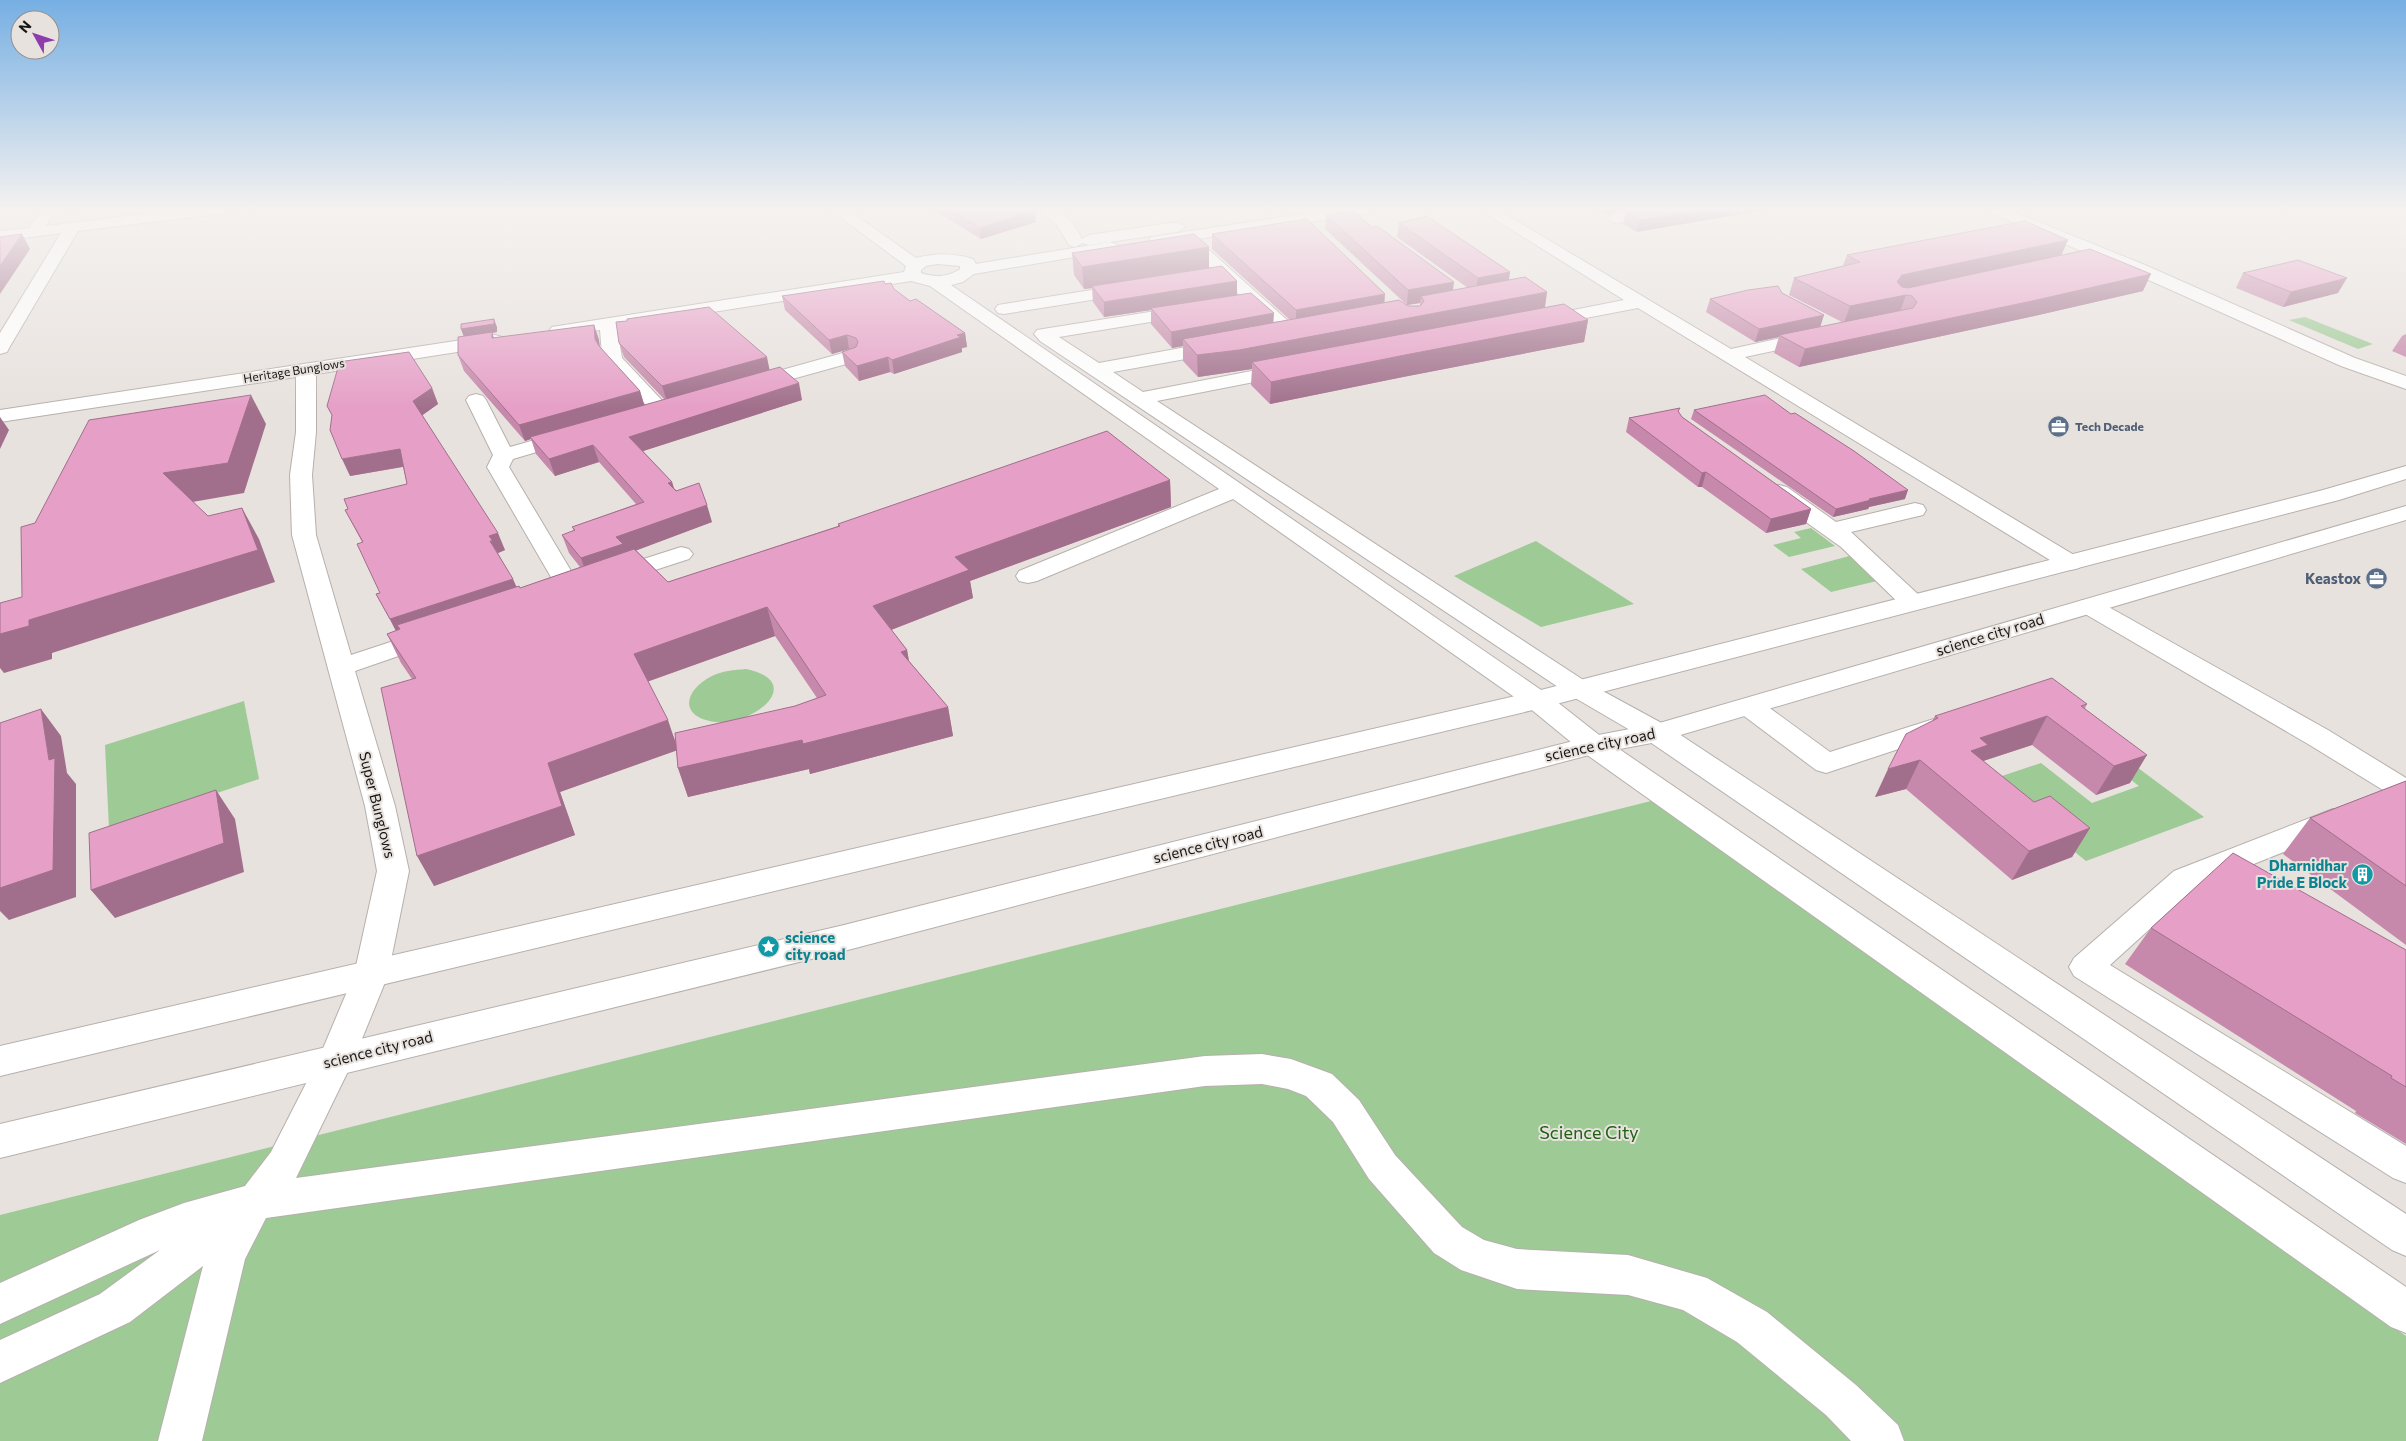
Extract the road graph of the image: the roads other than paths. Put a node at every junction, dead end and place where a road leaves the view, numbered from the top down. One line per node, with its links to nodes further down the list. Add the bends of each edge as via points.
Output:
1 (44, 275): 16 (street)
2 (907, 275): 18 (street)
3 (947, 275): 44 (street)
4 (949, 275): 15 (street)
5 (1212, 275): 9 (street)
6 (1228, 275): 11 (street)
7 (1597, 275): 12 (street)
8 (2151, 275): 34 (street, via 2348,362)
9 (1207, 276)
10 (1149, 286): 15 (street)
11 (1255, 300): 13 (street); 21 (street)
12 (1641, 302): 19 (street); 30 (street)
13 (1236, 303)
14 (1207, 308): 24 (street)
15 (1004, 309): 24 (street)
16 (22, 313): 17 (street); 29 (street)
17 (0, 316)
18 (608, 323): 23 (street); 38 (street, via 614,360)
19 (1527, 324)
20 (1309, 330): 21 (street)
21 (1291, 333): 25 (street)
22 (1832, 333): 30 (street)
23 (540, 334)
24 (1043, 334): 32 (street)
25 (1271, 337)
26 (511, 338): 33 (street, Heritage Bunglows)
27 (831, 341): 35 (street, via 856,362)
28 (1232, 344): 32 (street)
29 (0, 348)
30 (1728, 355): 49 (street)
31 (1305, 366): 36 (street)
32 (1096, 369): 36 (street)
33 (306, 370): 39 (street, Heritage Bunglows); 54 (street, Super Bunglows, via 306,432 301,475 304,535)
34 (2406, 383)
35 (737, 388)
36 (1140, 398): 55 (street)
37 (476, 400): 41 (street)
38 (662, 410)
39 (0, 416)
40 (587, 431): 41 (street)
41 (504, 455): 48 (street, via 498,467 562,594)
42 (2406, 472): 49 (street, via 2331,495)
43 (1759, 478): 47 (street)
44 (1234, 491): 50 (street); 56 (street)
45 (1915, 510): 47 (street)
46 (2406, 513): 52 (street, science city road)
47 (1832, 530): 51 (street)
48 (681, 554)
49 (2070, 563): 51 (street)
50 (1028, 576)
51 (1914, 603): 55 (street)
52 (2089, 606): 57 (street, science city road); 61 (street)
53 (450, 631): 54 (street)
54 (341, 667): 63 (street, Super Bunglows, via 380,806 393,871)
55 (1579, 689): 56 (street); 59 (street)
56 (1538, 700): 60 (street); 63 (street)
57 (1750, 707): 58 (street, via 1826,763); 59 (street, science city road)
58 (1968, 717)
59 (1657, 733): 60 (street, science city road); 69 (street)
60 (1594, 745): 65 (street, science city road, via 863,933); 71 (street)
61 (2406, 791)
62 (2406, 816): 67 (street, via 2383,800 2185,879 2086,967)
63 (371, 975): 64 (street); 65 (street, Super Bunglows)
64 (0, 1061)
65 (335, 1061): 66 (street, science city road); 68 (street, Super Bunglows, via 284,1164)
66 (0, 1141)
67 (2406, 1166)
68 (257, 1201): 70 (street, via 221,1209 116,1249); 72 (street, via 115,1308); 73 (street, via 226,1254); 74 (street, via 1205,1071 1262,1069 1291,1074 1320,1085 1346,1111 1382,1167 1448,1240 1476,1256 1516,1270 1628,1275 1692,1292 1752,1327 1841,1400)
69 (2406, 1237)
70 (0, 1304)
71 (2406, 1312)
72 (0, 1362)
73 (180, 1441)
74 (1882, 1441)

